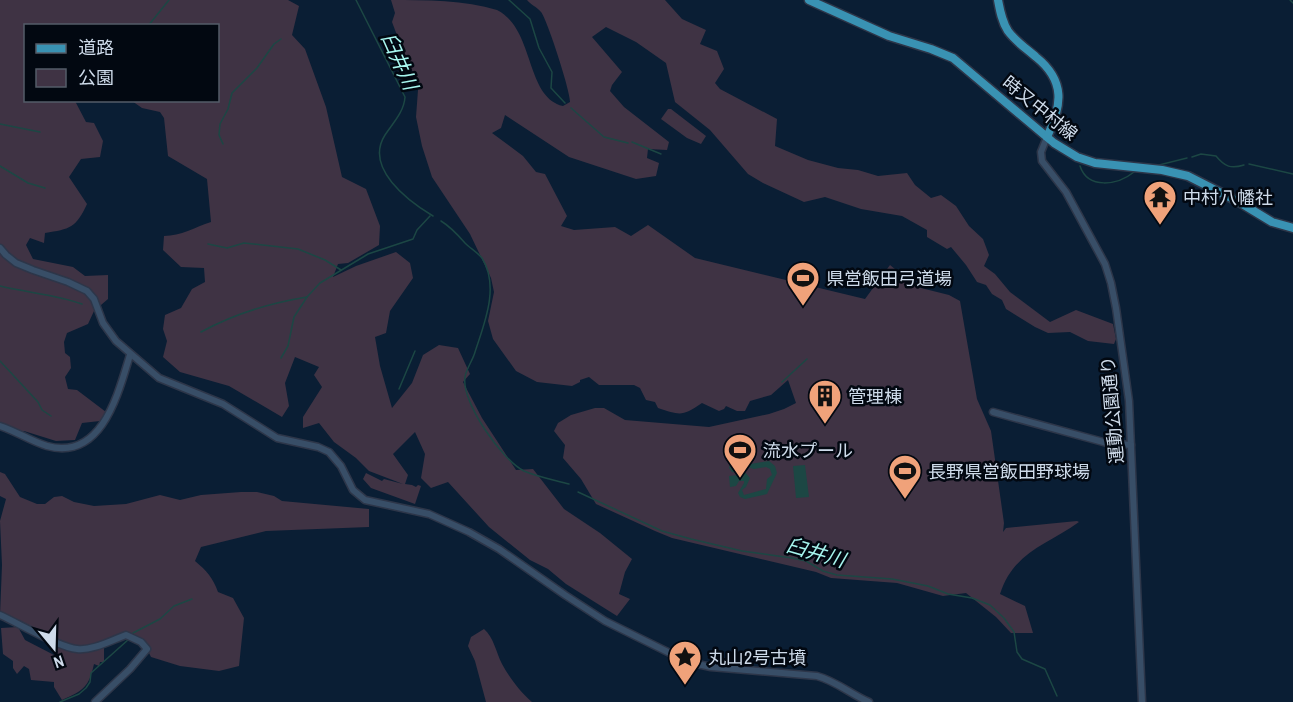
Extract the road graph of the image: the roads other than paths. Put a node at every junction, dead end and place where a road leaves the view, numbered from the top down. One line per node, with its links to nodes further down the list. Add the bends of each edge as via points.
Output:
1 (809, 0): 3 (main road, 時又中村線, via 889,36 953,58)
2 (998, 0): 3 (main road, via 1005,26 1044,63 1055,82 1058,108)
3 (1047, 137): 4 (main road, 時又中村線, via 1067,152 1095,163 1188,176 1272,222); 9 (street, 運動公園通り, via 1042,161 1066,192 1105,264 1111,283 1127,381)
4 (1293, 228)
5 (0, 248): 6 (street, via 16,262 87,291 106,329)
6 (130, 355): 8 (street, via 110,414 78,447 49,447); 12 (street, via 166,382 223,404 277,438 329,452 353,490 365,500 429,514 469,532 605,621 688,662 817,676)
7 (993, 412): 9 (street, via 1107,443)
8 (0, 426)
9 (1131, 445): 13 (street, 運動公園通り)
10 (0, 615): 11 (street, via 77,650 126,635 141,642 147,649)
11 (95, 702)
12 (869, 702)
13 (1142, 702)

